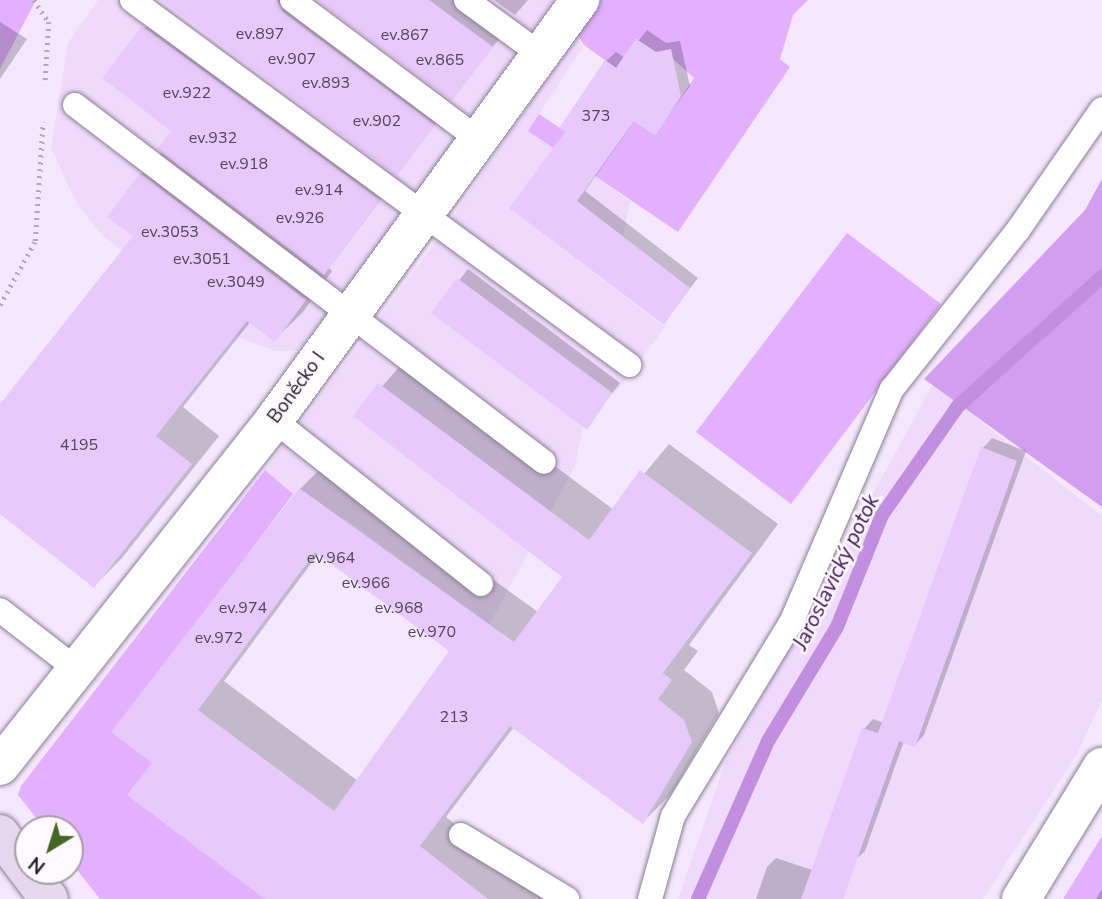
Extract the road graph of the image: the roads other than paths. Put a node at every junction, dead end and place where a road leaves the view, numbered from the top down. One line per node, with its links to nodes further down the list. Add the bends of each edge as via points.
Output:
1 (132, 0): 9 (lane)
2 (292, 0): 8 (lane)
3 (466, 0): 5 (lane)
4 (580, 0): 5 (street, Boněcko I)
5 (540, 54): 8 (street, Boněcko I)
6 (75, 105): 10 (lane)
7 (1102, 109): 23 (lane, via 1018,230 892,389 791,623 673,816)
8 (478, 139): 9 (street, Boněcko I)
9 (426, 213): 10 (street, Boněcko I); 11 (lane)
10 (351, 314): 12 (street, Boněcko I); 13 (lane)
11 (629, 365)
12 (274, 421): 14 (lane); 16 (street, Boněcko I)
13 (544, 462)
14 (481, 584)
15 (0, 610): 16 (lane)
16 (76, 669): 17 (street, Boněcko I)
17 (0, 766)
18 (1102, 766): 24 (street)
19 (0, 834): 21 (street)
20 (461, 835): 22 (lane)
21 (50, 899)
22 (566, 899)
23 (650, 899)
24 (1021, 899)

